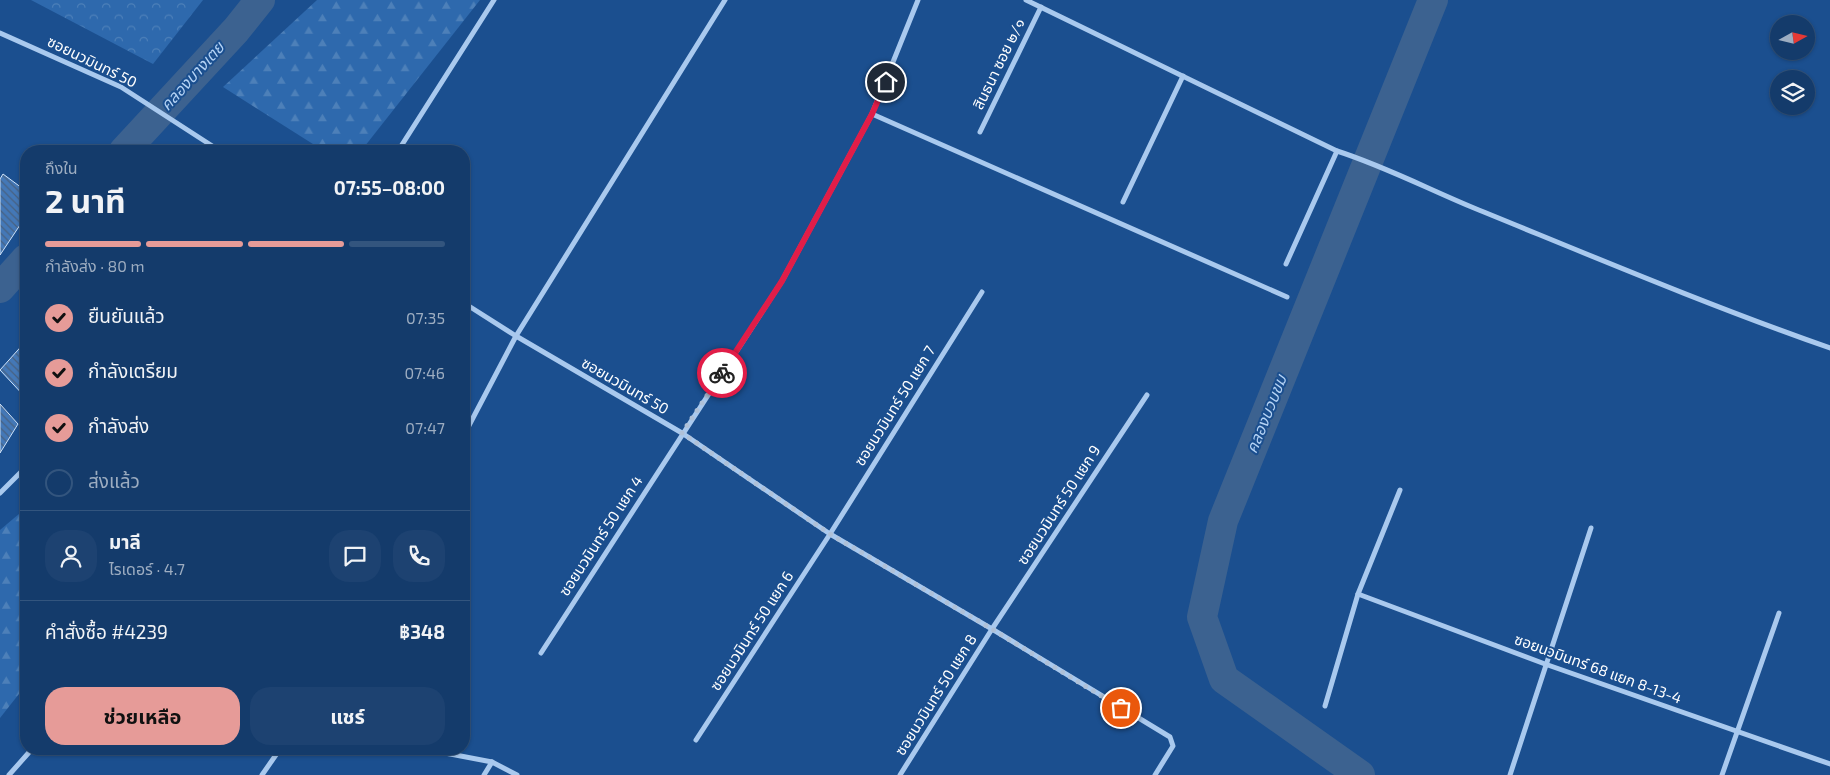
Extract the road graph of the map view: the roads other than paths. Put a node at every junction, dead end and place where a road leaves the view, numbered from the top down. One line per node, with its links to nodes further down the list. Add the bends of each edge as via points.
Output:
1 (494, 0): 11 (street)
2 (725, 0): 18 (street)
3 (918, 0): 8 (street, ซอยนวมินทร์ 50 แยก 4)
4 (1026, 0): 5 (street)
5 (1041, 7): 7 (street); 9 (street, สินธนา ซอย ๒/๑)
6 (0, 33): 10 (street, ซอยนวมินทร์ 50, via 121,87)
7 (1183, 76): 12 (street); 13 (street)
8 (872, 114): 16 (street); 22 (street, ซอยนวมินทร์ 50 แยก 4, via 782,281)
9 (980, 132)
10 (211, 145)
11 (402, 145)
12 (1337, 152): 14 (street); 19 (street, via 1764,325)
13 (1123, 202)
14 (1286, 264)
15 (982, 292): 27 (street, ซอยนวมินทร์ 50 แยก 7)
16 (1287, 297)
17 (470, 307): 18 (street, ซอยนวมินทร์ 50)
18 (516, 336): 21 (street); 22 (street, ซอยนวมินทร์ 50)
19 (1830, 348)
20 (1147, 395): 30 (street, ซอยนวมินทร์ 50 แยก 9)
21 (470, 424)
22 (682, 433): 27 (street, ซอยนวมินทร์ 50); 31 (street, ซอยนวมินทร์ 50 แยก 4)
23 (20, 472): 25 (street)
24 (1400, 490): 28 (street)
25 (0, 493)
26 (1591, 528): 32 (street)
27 (830, 534): 30 (street, ซอยนวมินทร์ 50); 35 (street, ซอยนวมินทร์ 50 แยก 6)
28 (1358, 594): 32 (street, ซอยนวมินทร์ 68 แยก 8-13-4); 33 (street)
29 (1779, 613): 34 (street)
30 (992, 629): 45 (street, ซอยนวมินทร์ 50 แยก 8); 46 (street, ซอยนวมินทร์ 50, via 1170,737 1173,746)
31 (541, 653)
32 (1545, 664): 34 (street, ซอยนวมินทร์ 68 แยก 8-13-4); 47 (street)
33 (1325, 706)
34 (1737, 732): 40 (street, ซอยนวมินทร์ 68 แยก 8-13-4); 48 (street)
35 (696, 740)
36 (27, 755): 41 (street)
37 (276, 755): 42 (street)
38 (455, 755): 39 (street)
39 (492, 762): 43 (street); 44 (street)
40 (1830, 764)
41 (9, 775)
42 (262, 775)
43 (484, 775)
44 (516, 775)
45 (900, 775)
46 (1155, 775)
47 (1510, 775)
48 (1722, 775)

